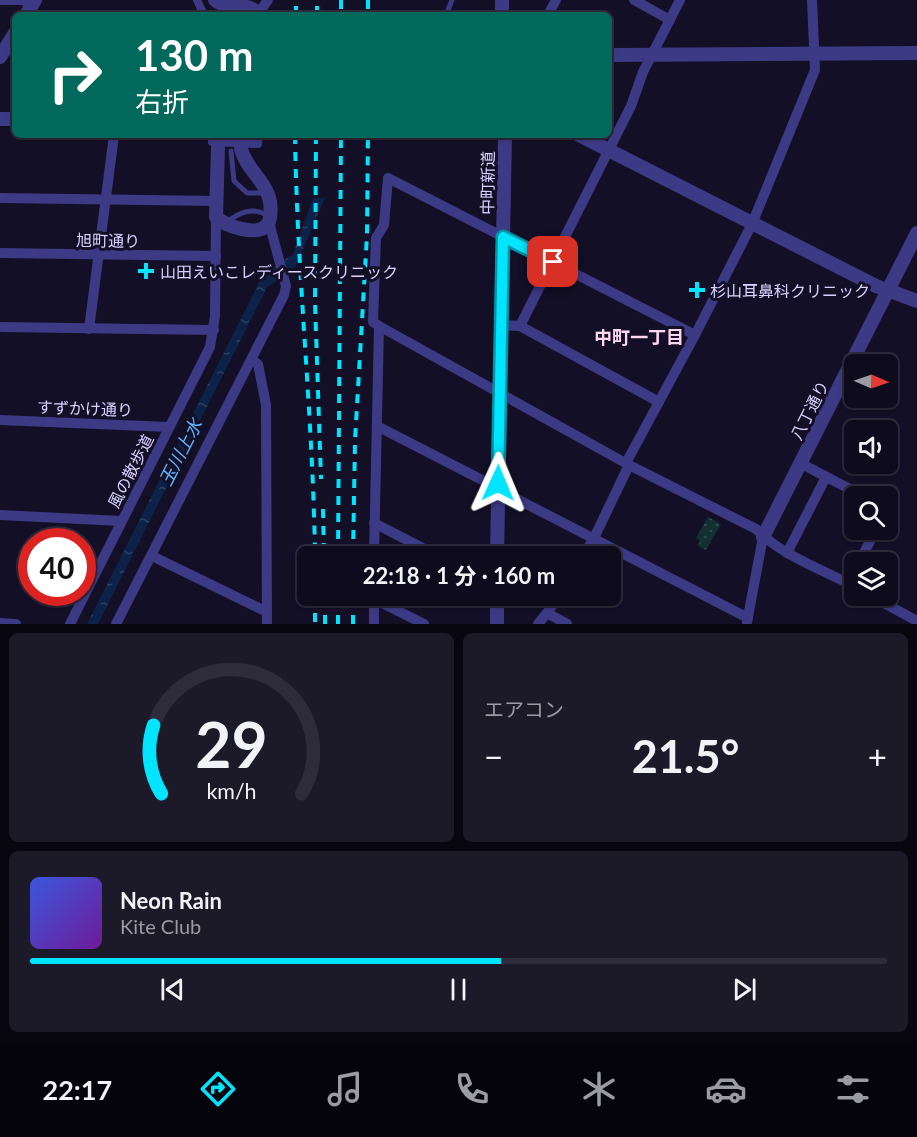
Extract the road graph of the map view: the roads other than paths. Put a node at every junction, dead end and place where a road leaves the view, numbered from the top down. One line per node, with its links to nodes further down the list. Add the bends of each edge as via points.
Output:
1 (0, 0): 6 (street, via 22,0)
2 (197, 0): 7 (street)
3 (634, 0): 9 (street)
4 (680, 0): 9 (street)
5 (812, 0): 12 (street)
6 (31, 6)
7 (215, 8): 8 (street, via 248,6)
8 (256, 12)
9 (670, 20): 14 (street)
10 (12, 38): 15 (street)
11 (917, 53): 12 (street)
12 (813, 54): 14 (street); 28 (street, via 814,70)
13 (612, 55): 14 (street)
14 (650, 55): 21 (street)
15 (0, 57)
16 (114, 138): 24 (street)
17 (259, 138): 20 (street, bridge, via 258,144 212,142)
18 (505, 138): 30 (street, 中町新道)
19 (585, 138): 21 (street)
20 (226, 143): 22 (street, via 243,157); 22 (lane, via 234,181 240,189); 25 (street)
21 (609, 149): 28 (street); 34 (street)
22 (267, 194): 26 (street)
23 (0, 198): 24 (street)
24 (105, 199): 25 (street); 32 (street)
25 (217, 201): 27 (street)
26 (269, 219): 27 (street, via 267,226 258,229); 44 (street, via 286,286)
27 (219, 224): 33 (street, 風の散歩道)
28 (752, 224): 35 (street); 43 (street)
29 (917, 233): 35 (street, 八丁通り)
30 (503, 237): 34 (street); 37 (street, 中町新道); 38 (street, via 388,178 384,225 376,238 375,251 373,322)
31 (0, 253): 32 (street, 旭町通り)
32 (98, 255): 33 (street, 旭町通り); 41 (street)
33 (216, 256): 42 (street, 風の散歩道)
34 (553, 262): 39 (street); 43 (street)
35 (889, 292): 36 (street); 50 (street, 八丁通り)
36 (917, 301)
37 (501, 325): 39 (street); 45 (street, 中町新道)
38 (379, 326): 45 (street); 48 (street)
39 (520, 326): 46 (street)
40 (0, 327): 41 (street)
41 (89, 329): 42 (street)
42 (214, 330): 49 (street, 風の散歩道, via 210,347)
43 (695, 335): 46 (street)
44 (251, 360): 65 (street); 72 (street, via 258,364 266,405)
45 (499, 393): 51 (street); 54 (street, 中町新道)
46 (659, 402): 51 (street)
47 (0, 420): 49 (street, すずかけ通り)
48 (377, 426): 54 (street); 57 (street)
49 (169, 427): 56 (street, 風の散歩道)
50 (800, 463): 52 (street); 58 (street, 八丁通り)
51 (627, 464): 58 (street, via 756,529); 59 (street)
52 (826, 477): 53 (street); 64 (street)
53 (844, 486)
54 (498, 488): 59 (street); 62 (street, 中町新道)
55 (0, 515): 56 (street)
56 (121, 521): 78 (street, 風の散歩道)
57 (374, 523): 60 (street); 61 (street)
58 (763, 537): 64 (street); 74 (street)
59 (594, 538): 63 (street); 74 (street)
60 (374, 546)
61 (419, 546)
62 (497, 546)
63 (589, 546)
64 (787, 553): 66 (street)
65 (152, 556): 72 (street); 79 (street)
66 (844, 581)
67 (374, 606): 81 (street)
68 (391, 606): 82 (street)
69 (497, 606): 83 (street)
70 (552, 606): 73 (street)
71 (889, 606): 75 (street)
72 (267, 612): 80 (street)
73 (547, 614): 84 (street); 85 (street)
74 (747, 621)
75 (917, 621)
76 (0, 623): 77 (street)
77 (16, 624)
78 (70, 624)
79 (116, 624)
80 (267, 624)
81 (374, 624)
82 (424, 624)
83 (497, 624)
84 (538, 624)
85 (567, 624)

